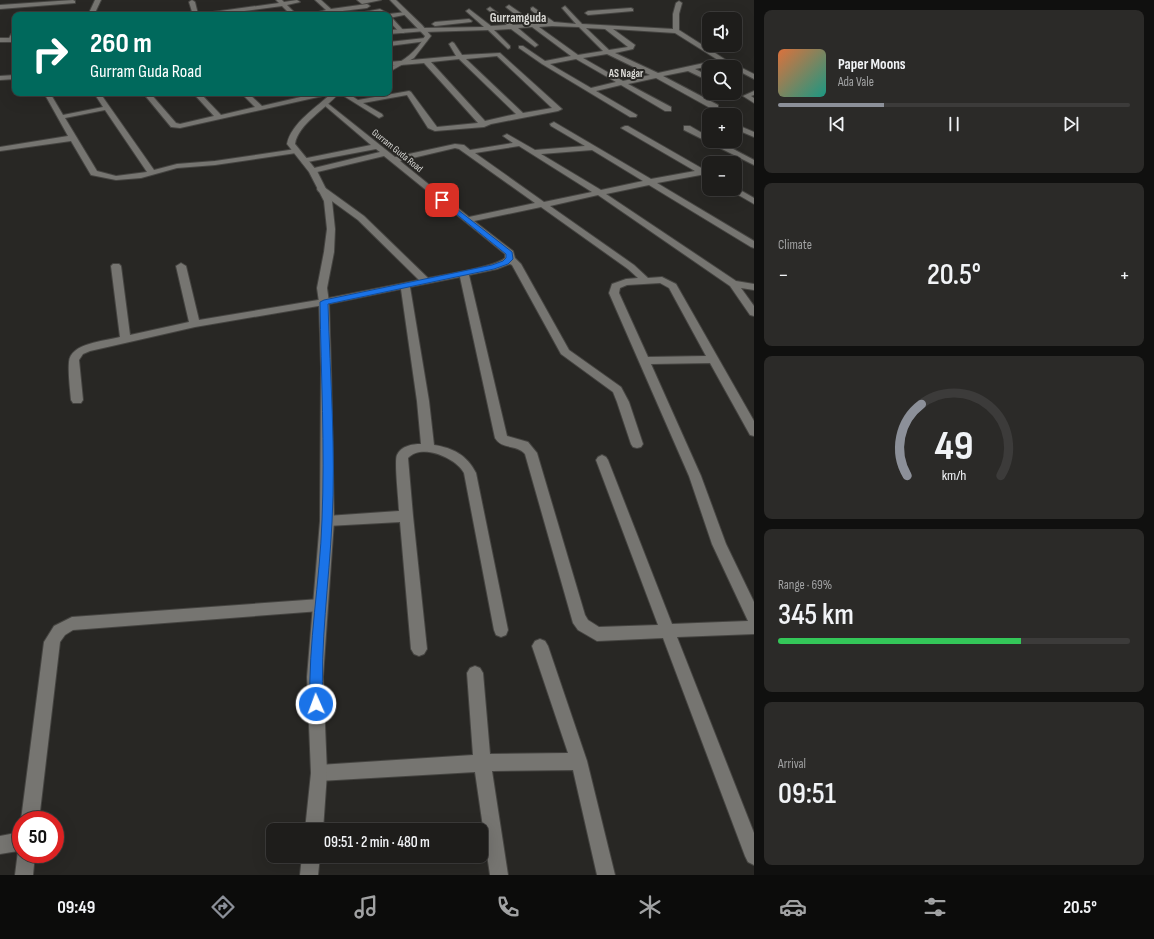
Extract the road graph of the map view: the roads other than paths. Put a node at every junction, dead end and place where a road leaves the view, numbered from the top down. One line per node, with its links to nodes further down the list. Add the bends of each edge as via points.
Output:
1 (98, 0): 24 (street)
2 (260, 0): 17 (street)
3 (318, 0): 29 (street)
4 (378, 0): 6 (street)
5 (393, 0): 35 (street)
6 (361, 1): 13 (street)
7 (73, 2): 11 (street)
8 (192, 2): 25 (street)
9 (281, 2): 17 (street); 20 (street); 27 (street)
10 (679, 3): 51 (street)
11 (59, 4): 12 (street)
12 (28, 5): 14 (street)
13 (367, 6): 21 (street); 32 (street)
14 (0, 7)
15 (509, 7): 43 (street)
16 (583, 7): 34 (street)
17 (266, 8): 26 (street)
18 (533, 8): 42 (street)
19 (565, 8): 44 (street)
20 (305, 9): 28 (street)
21 (347, 9): 30 (street); 31 (street)
22 (490, 9): 45 (street)
23 (469, 11): 49 (street)
24 (92, 12)
25 (195, 12)
26 (228, 12)
27 (291, 12)
28 (325, 12)
29 (331, 12)
30 (336, 12)
31 (352, 12)
32 (372, 12): 33 (street)
33 (383, 12)
34 (588, 13): 37 (street, via 629,7); 46 (street)
35 (406, 14): 36 (street); 47 (street)
36 (392, 16)
37 (635, 16)
38 (456, 19): 40 (street); 47 (street); 50 (street)
39 (392, 20): 53 (street)
40 (469, 21)
41 (640, 22): 48 (street)
42 (552, 24): 43 (street); 44 (street)
43 (533, 25): 45 (street); 64 (street)
44 (580, 25): 46 (street); 63 (street)
45 (511, 26): 49 (street); 60 (street)
46 (604, 27): 48 (street); 63 (street, via 632,45 631,48)
47 (422, 28): 50 (street); 53 (street); 57 (street, via 428,36)
48 (644, 28): 51 (street)
49 (490, 29): 50 (street); 61 (street)
50 (464, 30): 54 (street)
51 (676, 30): 66 (street)
52 (392, 32): 53 (street)
53 (402, 32)
54 (469, 35)
55 (0, 40): 56 (street)
56 (12, 40)
57 (425, 40): 58 (street); 68 (street, via 418,53)
58 (392, 44)
59 (452, 44): 65 (street)
60 (535, 44)
61 (508, 47)
62 (521, 47): 69 (street)
63 (608, 52): 64 (street); 76 (street)
64 (576, 56): 69 (street); 80 (street)
65 (460, 57): 67 (street); 104 (street); 104 (street, via 498,54 558,109)
66 (722, 60)
67 (426, 61): 68 (street); 106 (street)
68 (407, 63): 70 (street); 72 (street)
69 (544, 63): 81 (street)
70 (392, 64)
71 (702, 66): 73 (street)
72 (392, 69)
73 (690, 69): 75 (street); 76 (street)
74 (742, 71): 78 (street)
75 (702, 75)
76 (658, 76): 80 (street); 98 (street)
77 (12, 77): 79 (street)
78 (754, 77)
79 (0, 78)
80 (624, 83): 81 (street); 100 (street)
81 (589, 90): 102 (street)
82 (754, 93): 96 (street, via 746,96)
83 (392, 95): 106 (street, via 409,92 435,129)
84 (49, 96): 105 (street)
85 (99, 96): 99 (street)
86 (149, 96): 101 (street, via 174,125 180,126)
87 (199, 96): 101 (street)
88 (247, 96): 97 (street)
89 (321, 96): 93 (street); 117 (street, Gurram Guda Road); 121 (street, via 308,119 290,140)
90 (348, 96): 95 (street)
91 (372, 96): 94 (street)
92 (387, 96): 94 (street)
93 (294, 97): 97 (street)
94 (376, 98): 95 (street)
95 (359, 102): 103 (street)
96 (754, 102)
97 (259, 106): 101 (street)
98 (715, 107)
99 (107, 108): 105 (street); 132 (street)
100 (668, 109)
101 (218, 115)
102 (633, 115)
103 (379, 116)
104 (522, 116): 106 (street)
105 (62, 117): 114 (street)
106 (484, 124)
107 (554, 124): 118 (street)
108 (625, 128): 130 (street)
109 (687, 128): 113 (street)
110 (742, 129): 111 (street)
111 (754, 135)
112 (507, 136): 116 (street)
113 (702, 136)
114 (73, 138): 115 (street); 132 (street, via 94,173 116,178)
115 (47, 142): 120 (street); 122 (street)
116 (520, 144): 123 (street); 124 (street)
117 (377, 146): 125 (street, Gurram Guda Road); 129 (street)
118 (594, 148): 124 (street); 133 (street)
119 (726, 148): 127 (street)
120 (2, 151)
121 (296, 151): 129 (street); 132 (street, via 178,166)
122 (48, 152)
123 (469, 152): 126 (street, via 455,146); 138 (street)
124 (533, 152): 135 (street)
125 (385, 153): 126 (street, Gurram Guda Road); 129 (street)
126 (393, 160): 139 (street, Gurram Guda Road)
127 (753, 162): 128 (street)
128 (742, 164)
129 (309, 166): 134 (street)
130 (702, 168)
131 (702, 171): 133 (street)
132 (152, 173)
133 (651, 182): 135 (street); 140 (street)
134 (321, 189): 146 (street, via 361,218); 150 (street, via 328,201 331,228 322,288)
135 (600, 193): 138 (street); 147 (street)
136 (742, 194): 137 (street)
137 (754, 201)
138 (543, 204): 139 (street); 145 (street, via 631,267)
139 (467, 220): 141 (street, Gurram Guda Road, via 510,253)
140 (754, 245)
141 (510, 259): 144 (street, via 494,267); 158 (street, via 516,264 565,352 617,390)
142 (116, 266): 153 (street)
143 (181, 266): 152 (street)
144 (464, 273): 146 (street); 167 (street, via 501,438 529,449 578,618 582,625 597,634)
145 (645, 280): 154 (street, via 662,280 673,286); 155 (street, via 620,284 614,289)
146 (426, 281): 148 (street)
147 (733, 284): 149 (street); 151 (street)
148 (405, 285): 150 (street); 159 (street)
149 (754, 287)
150 (324, 302): 152 (street); 162 (street)
151 (754, 313)
152 (194, 324): 153 (street)
153 (125, 339): 156 (street, via 79,352 74,360)
154 (714, 359): 155 (street); 157 (street)
155 (644, 361): 164 (street, via 695,476 719,544)
156 (77, 400)
157 (754, 432)
158 (638, 444)
159 (428, 449): 161 (street, via 411,450 402,457); 166 (street, via 452,455 466,465 470,472)
160 (602, 460): 167 (street)
161 (406, 516): 162 (street); 169 (street)
162 (327, 521): 163 (street)
163 (320, 605): 173 (street, via 315,677); 174 (street, via 72,624 60,628 54,634 52,642)
164 (754, 617)
165 (754, 627): 167 (street)
166 (501, 630)
167 (668, 630): 178 (street)
168 (540, 646): 171 (street)
169 (419, 649)
170 (475, 674): 172 (street)
171 (579, 761): 172 (street); 184 (street)
172 (482, 763): 173 (street); 183 (street)
173 (319, 773): 175 (street)
174 (31, 811)
175 (315, 823)
176 (12, 843): 177 (street)
177 (0, 845)
178 (754, 856)
179 (25, 863): 181 (street)
180 (310, 863): 182 (street)
181 (24, 875)
182 (309, 875)
183 (499, 875)
184 (606, 875)

